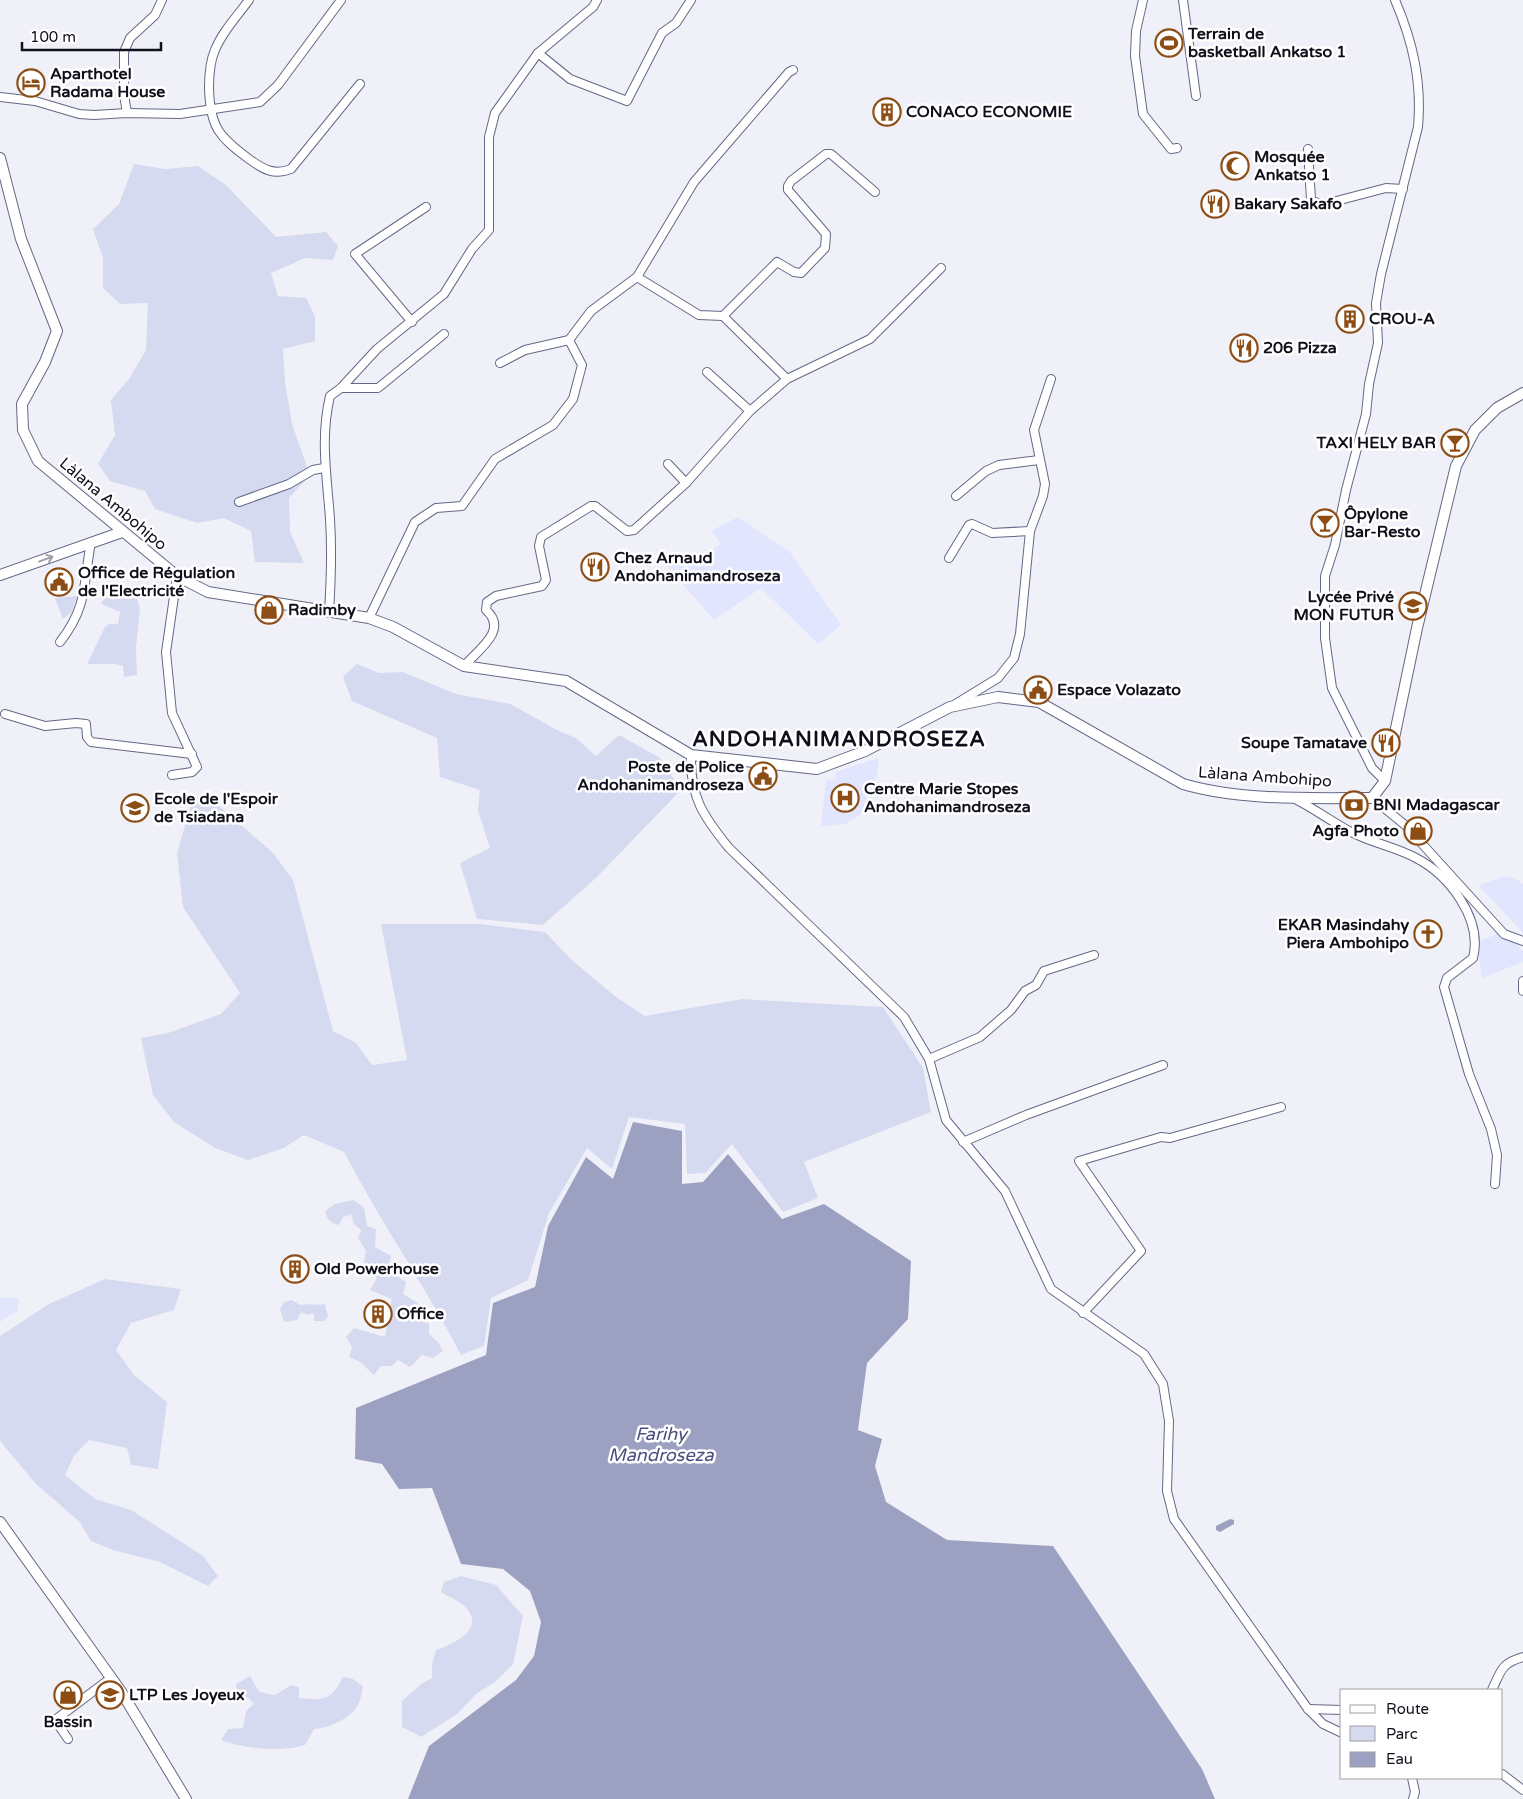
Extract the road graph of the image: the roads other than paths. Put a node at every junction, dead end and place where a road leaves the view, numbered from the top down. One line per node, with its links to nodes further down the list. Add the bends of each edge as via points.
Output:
1 (162, 0): 15 (street, via 154,15 130,38 124,52)
2 (250, 0): 14 (street, via 215,50 209,76)
3 (341, 0): 14 (street, via 269,95 260,102)
4 (598, 0): 9 (street)
5 (690, 0): 9 (street, via 676,23 662,33 627,101 570,79)
6 (1143, 0): 16 (street, via 1136,31 1135,56 1143,114 1171,149)
7 (1183, 0): 12 (street)
8 (1395, 0): 20 (street, via 1419,74 1418,127)
9 (538, 53): 26 (street, via 495,113 489,137 489,230 444,294)
10 (793, 70): 24 (street, via 694,182)
11 (360, 84): 14 (street, via 291,169 284,172 262,169 229,144 216,128)
12 (1196, 96)
13 (0, 97): 15 (street, via 35,101 79,114)
14 (210, 111): 15 (street, via 180,114)
15 (127, 112)
16 (1177, 148)
17 (1308, 148): 20 (street, via 1314,203 1320,205 1386,188)
18 (0, 158): 19 (street, Làlana Ambohipo)
19 (2, 173): 43 (street, Làlana Ambohipo, via 20,239 56,331 45,362 22,404 23,430 38,461)
20 (1403, 190): 57 (street, via 1376,302 1378,343 1366,414 1325,576 1325,638 1332,688 1372,768)
21 (875, 192): 25 (street, via 831,154 826,154 791,181 788,190 826,234 825,248 800,273 777,262)
22 (426, 206): 26 (street, via 355,254)
23 (941, 268): 32 (street, via 870,339)
24 (637, 277): 25 (street, via 699,315); 28 (street, via 591,311)
25 (723, 316): 32 (street)
26 (412, 322): 33 (street, via 377,349)
27 (444, 334): 33 (street, via 378,388)
28 (569, 340): 29 (street, via 525,350); 49 (street, via 582,365 573,398 553,425 495,460 462,506 436,508 415,522)
29 (500, 363)
30 (707, 372): 35 (street)
31 (1051, 379): 36 (street, via 1034,430)
32 (787, 380): 35 (street)
33 (342, 388): 38 (street, via 330,396 324,421)
34 (1523, 393): 57 (street, via 1497,408 1475,430 1456,466)
35 (750, 411): 39 (street)
36 (1039, 460): 40 (street, via 999,465 986,471); 42 (street, via 1045,484)
37 (668, 464): 39 (street)
38 (324, 468): 41 (street); 48 (street, via 332,555)
39 (686, 482): 51 (street, via 634,530 627,531 591,506 542,538 539,546 546,580 544,584 496,596 487,602 486,610 496,622 494,631)
40 (956, 496)
41 (239, 502)
42 (1030, 531): 45 (street, via 992,533 972,524); 52 (street, via 1020,634 1014,658 998,678)
43 (122, 532): 44 (street); 47 (street, Làlana Ambohipo)
44 (92, 542): 46 (street, one-way to 44); 50 (street, via 82,606)
45 (949, 558)
46 (0, 574)
47 (177, 576): 48 (street, Làlana Ambohipo, via 208,592); 54 (street, via 166,652 172,713)
48 (328, 612): 49 (street, Làlana Ambohipo)
49 (369, 618): 51 (street, Làlana Ambohipo, via 393,627)
50 (60, 642)
51 (464, 666): 55 (street, Làlana Ambohipo, via 566,681)
52 (950, 707): 55 (street, Làlana Ambohipo, via 865,751 817,769); 58 (street, Làlana Ambohipo, via 998,697 1038,702 1183,784 1207,791)
53 (5, 714): 54 (street, via 45,726 86,724 90,742)
54 (192, 754): 56 (street, via 196,770)
55 (691, 755): 64 (street, via 696,801 709,824 729,848 904,1017)
56 (172, 775)
57 (1385, 781): 59 (street)
58 (1291, 797): 59 (street, Làlana Ambohipo); 68 (street, via 1322,812 1351,832 1416,858 1447,883 1469,915 1474,940 1473,958 1447,978 1444,987 1469,1074 1491,1129 1497,1154)
59 (1372, 798): 60 (street, via 1405,825 1504,934)
60 (1523, 941)
61 (1094, 955): 64 (street, via 1044,971 1036,985 1025,991 1011,1010 980,1037)
62 (1523, 981): 63 (street)
63 (1523, 991)
64 (930, 1059): 67 (street, via 946,1120)
65 (1163, 1065): 67 (street, via 1026,1115)
66 (1281, 1107): 69 (street, via 1079,1161 1142,1251)
67 (963, 1142): 69 (street, via 1005,1191 1051,1289)
68 (1496, 1184)
69 (1083, 1313): 74 (street, via 1144,1354 1164,1384 1170,1421 1167,1491 1174,1519)
70 (1, 1524): 72 (street)
71 (1523, 1657): 73 (street, via 1503,1666)
72 (112, 1678): 77 (street, via 55,1720); 81 (street)
73 (1492, 1689)
74 (1308, 1709): 75 (street); 76 (street, via 1323,1724)
75 (1340, 1710)
76 (1340, 1732)
77 (68, 1739)
78 (1503, 1775): 80 (street)
79 (1412, 1779): 82 (street)
80 (1523, 1790)
81 (186, 1799)
82 (1413, 1799)

